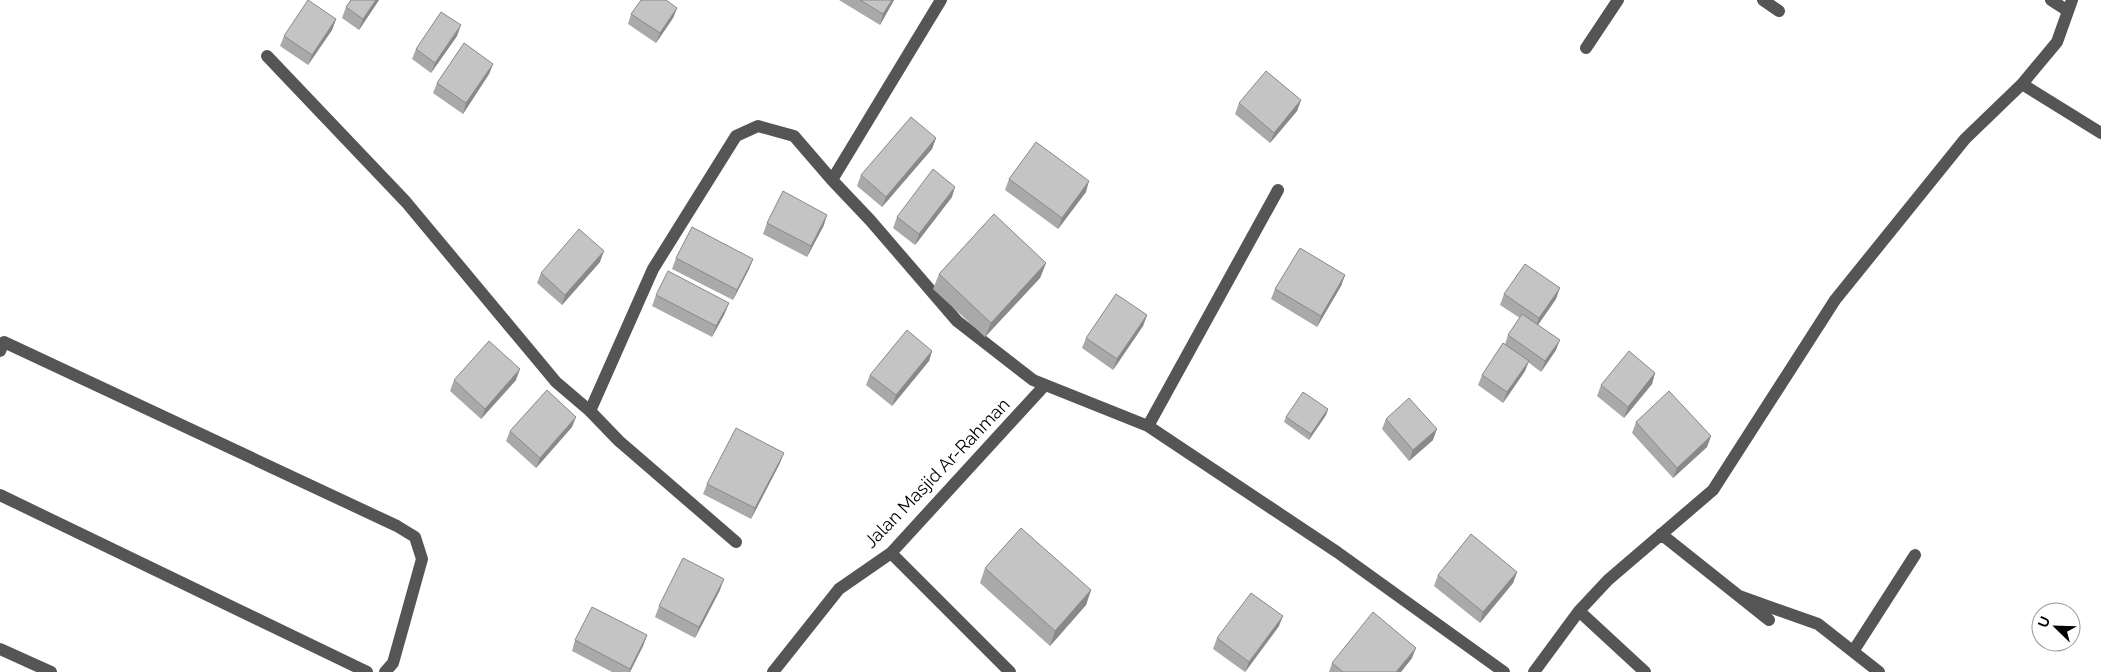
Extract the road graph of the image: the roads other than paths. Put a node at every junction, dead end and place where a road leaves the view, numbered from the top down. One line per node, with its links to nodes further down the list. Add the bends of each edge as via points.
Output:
1 (941, 0): 11 (street)
2 (1618, 0): 7 (street)
3 (1763, 0): 6 (street)
4 (2051, 0): 5 (street)
5 (2070, 6): 9 (street, via 2056,42)
6 (1779, 11)
7 (1586, 48)
8 (267, 56): 15 (street, via 406,202 556,382)
9 (2022, 84): 10 (street); 18 (street, via 1965,139 1835,300 1713,490)
10 (2101, 133)
11 (832, 180): 14 (street, via 957,322 1033,380); 15 (street, via 794,136 758,126 736,136 653,269)
12 (1278, 190): 16 (street)
13 (0, 351): 29 (street, via 4,342 415,537 422,559 393,663)
14 (1046, 385): 16 (street); 20 (street, Jalan Masjid Ar-Rahman)
15 (590, 411): 19 (street, via 619,441)
16 (1148, 426): 32 (street, via 1337,552)
17 (0, 495): 28 (street)
18 (1661, 534): 22 (street); 23 (street, via 1608,580)
19 (736, 542)
20 (891, 553): 30 (street, Jalan Masjid Ar-Rahman, via 839,588); 31 (street)
21 (1915, 554): 26 (street)
22 (1739, 596): 24 (street); 26 (street, via 1818,624)
23 (1579, 611): 33 (street); 34 (street)
24 (1769, 620)
25 (0, 649): 27 (street)
26 (1854, 650): 35 (street)
27 (51, 672)
28 (367, 672)
29 (385, 672)
30 (773, 672)
31 (1010, 672)
32 (1504, 672)
33 (1534, 672)
34 (1645, 672)
35 (1879, 672)

